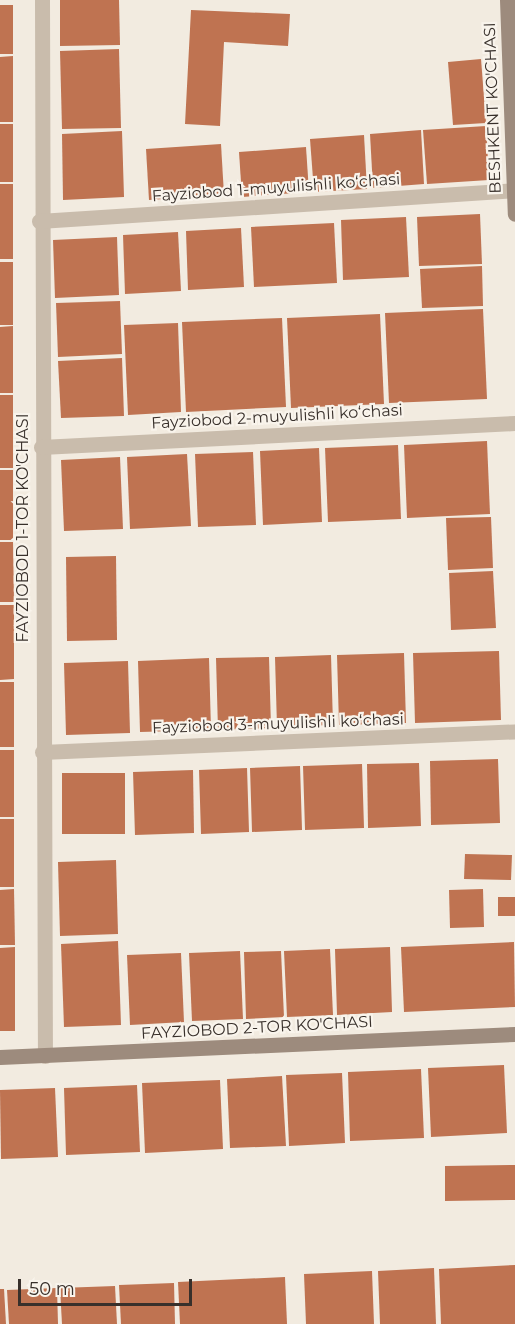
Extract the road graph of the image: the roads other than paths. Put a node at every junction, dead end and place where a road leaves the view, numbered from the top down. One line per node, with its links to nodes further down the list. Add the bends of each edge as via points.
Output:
1 (42, 0): 5 (street, FAYZIOBOD 1-TOR KO'CHASI)
2 (507, 0): 3 (street, BESHKENT KO'CHASI)
3 (514, 190): 4 (street, BESHKENT KO'CHASI); 5 (street, Fayziobod 1-muyulishli koʻchasi)
4 (515, 214)
5 (39, 221): 7 (street, FAYZIOBOD 1-TOR KO'CHASI)
6 (515, 423): 7 (street, Fayziobod 2-muyulishli koʻchasi)
7 (41, 447): 9 (street, FAYZIOBOD 1-TOR KO'CHASI)
8 (515, 731): 9 (street, Fayziobod 3-muyulishli koʻchasi)
9 (42, 752): 11 (street, FAYZIOBOD 1-TOR KO'CHASI)
10 (515, 1034): 11 (street, FAYZIOBOD 2-TOR KO'CHASI)
11 (45, 1056): 12 (street, FAYZIOBOD 2-TOR KO'CHASI)
12 (0, 1057)

